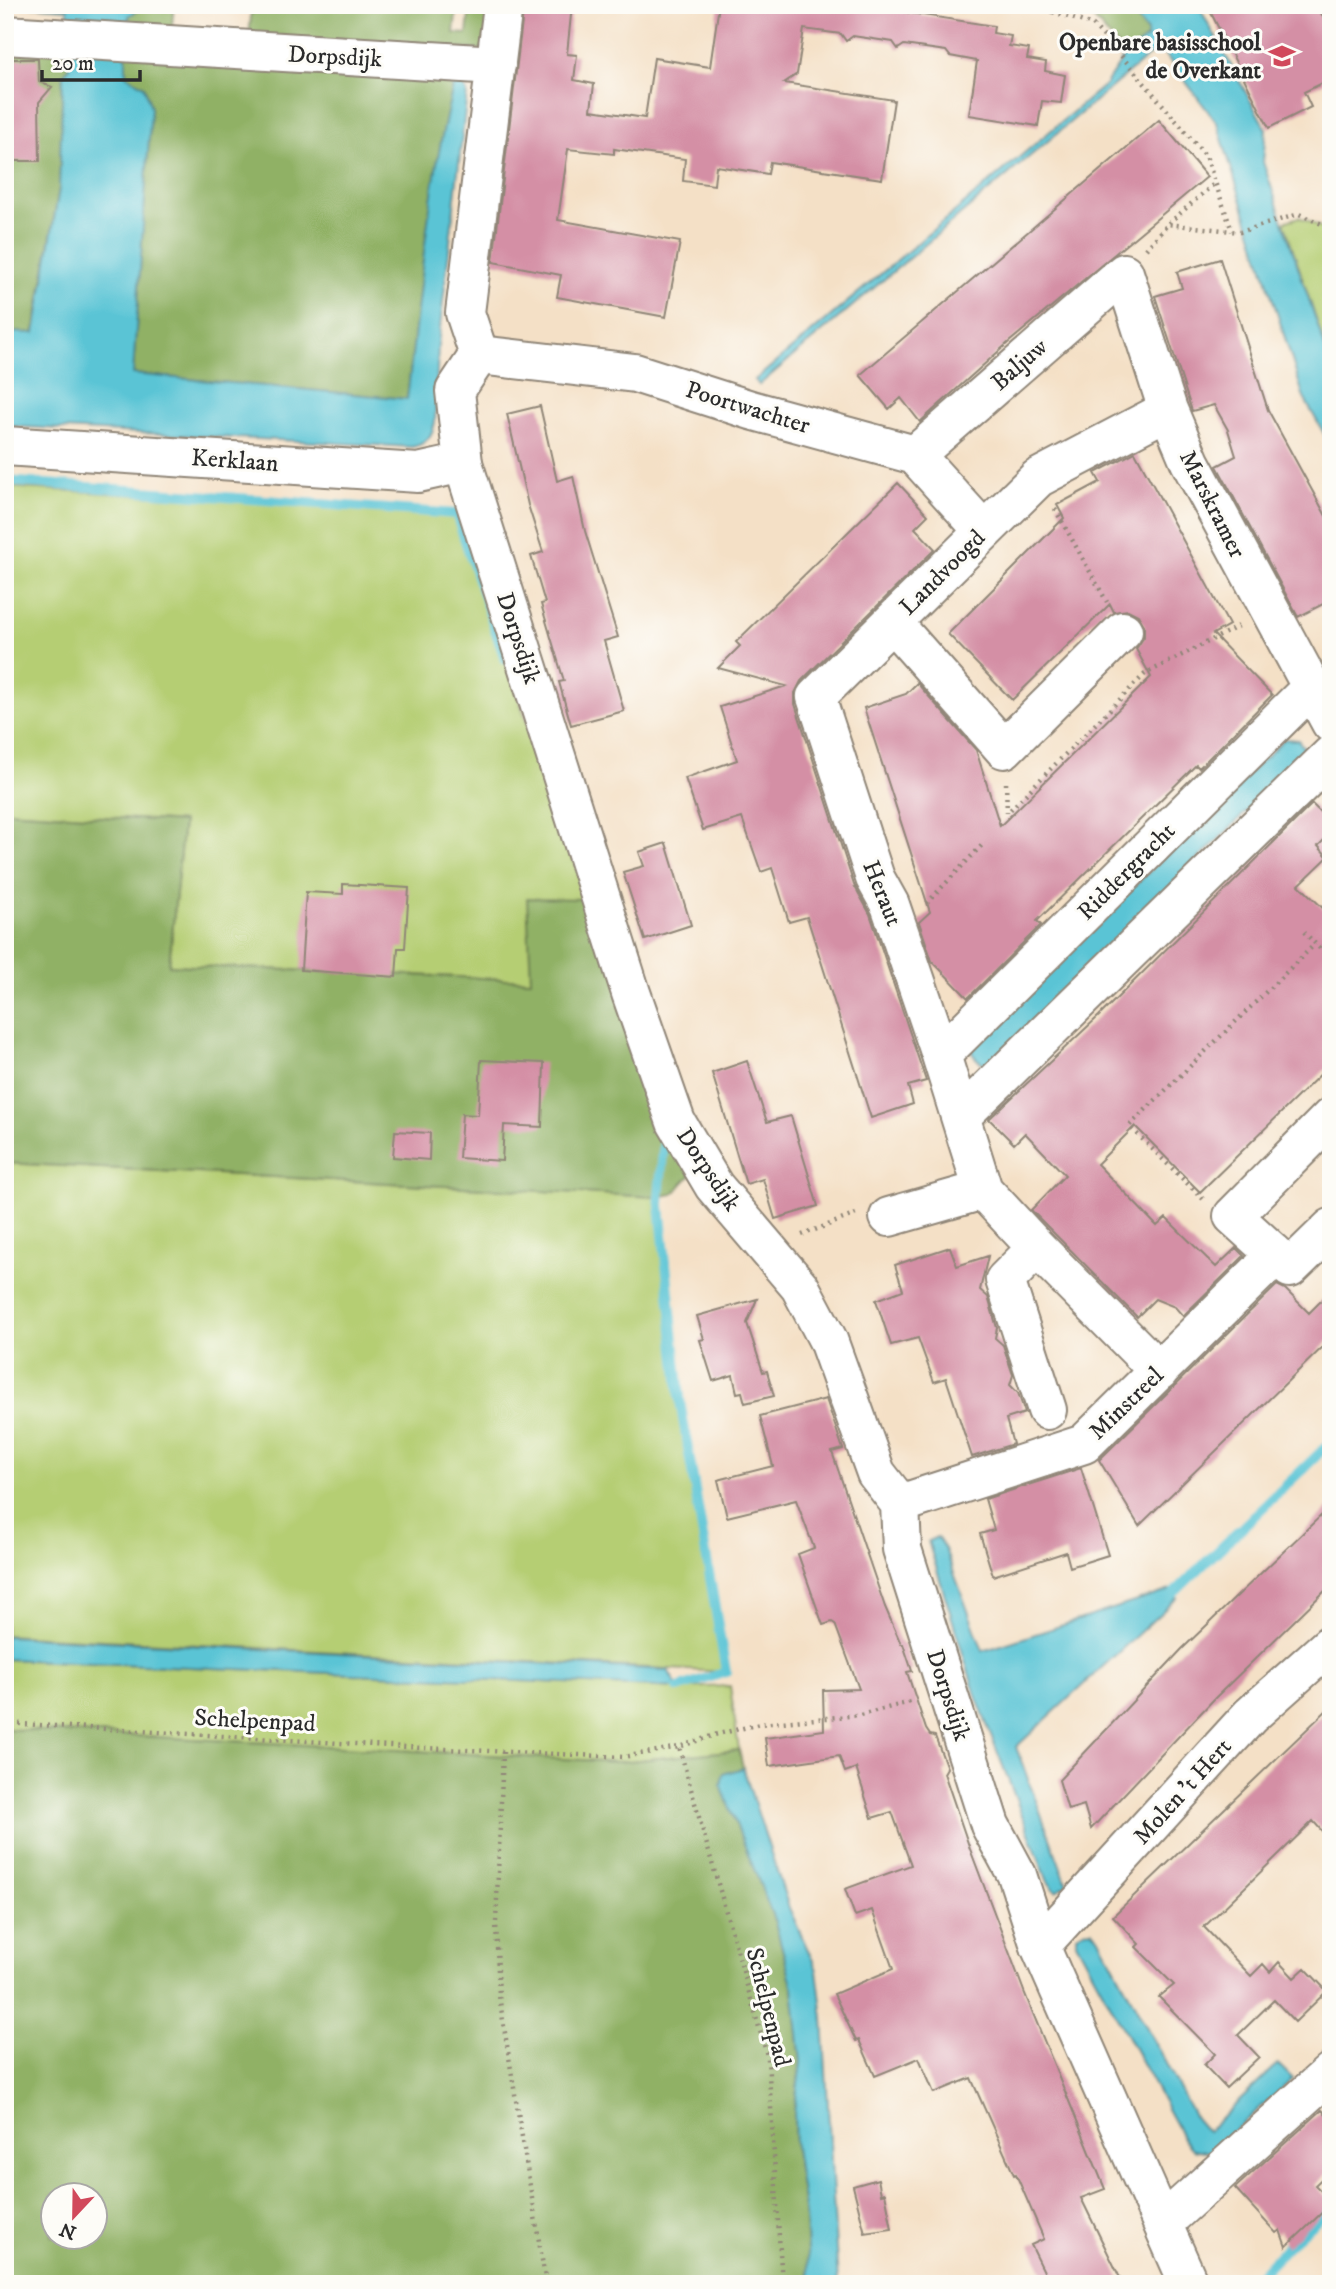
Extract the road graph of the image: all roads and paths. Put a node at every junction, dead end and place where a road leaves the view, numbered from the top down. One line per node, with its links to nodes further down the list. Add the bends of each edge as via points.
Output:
1 (503, 5): 6 (street)
2 (1009, 5): 4 (path)
3 (1055, 5): 4 (path)
4 (1053, 12): 7 (path, via 1093,25 1118,51 1206,156)
5 (5, 35): 6 (street, Dorpsdijk)
6 (496, 65): 12 (street, via 466,313)
7 (1215, 183): 8 (path); 10 (path)
8 (1168, 224): 10 (path); 11 (path)
9 (1331, 228): 10 (path, via 1299,214)
10 (1232, 231)
11 (1124, 273): 13 (street, Marskramer); 15 (street, Baljuw)
12 (479, 355): 15 (street, Poortwachter, via 635,373); 16 (street, Dorpsdijk, via 455,391)
13 (1168, 410): 17 (street, Landvoogd); 19 (street, Marskramer, via 1189,462)
14 (5, 446): 16 (street, Kerklaan, via 418,473)
15 (915, 455): 18 (street)
16 (463, 463): 39 (street, Dorpsdijk, via 676,1122 714,1186)
17 (1038, 478): 18 (street, Landvoogd); 21 (path)
18 (983, 530): 20 (street, Landvoogd)
19 (1270, 611): 22 (path); 23 (street, Marskramer)
20 (892, 622): 25 (street, Landvoogd); 29 (street, Heraut, via 816,696 874,878)
21 (1123, 631): 22 (path); 25 (street)
22 (1145, 674): 25 (path, via 1007,813)
23 (1311, 688): 24 (street, Marskramer); 32 (street, Riddergracht)
24 (1331, 723)
25 (1004, 749)
26 (1331, 755): 33 (street)
27 (984, 843): 29 (path)
28 (1304, 932): 30 (path)
29 (899, 933): 32 (street, Heraut)
30 (1315, 944): 31 (path); 36 (path, via 1129,1126 1223,1219)
31 (1331, 960)
32 (941, 1055): 33 (street, Heraut)
33 (961, 1116): 35 (street, Heraut)
34 (1331, 1117): 36 (street)
35 (984, 1190): 37 (street); 40 (street, Heraut)
36 (1233, 1216): 41 (street)
37 (889, 1217): 39 (path, via 878,1205)
38 (1331, 1228): 41 (street, via 1290,1268)
39 (768, 1247): 44 (street, Dorpsdijk, via 800,1287 828,1340 876,1473)
40 (1037, 1248): 42 (street, Heraut); 43 (street, via 1005,1280)
41 (1276, 1255): 42 (street, Minstreel)
42 (1159, 1371): 44 (street, Minstreel, via 1084,1444)
43 (1047, 1410)
44 (900, 1504): 46 (street, Dorpsdijk, via 902,1549)
45 (1331, 1644): 50 (street, Molen 't Hert, via 1250,1716)
46 (949, 1692): 48 (path, Schelpenpad, via 860,1715 760,1724); 50 (street, Dorpsdijk, via 990,1825 1017,1875)
47 (5, 1723): 49 (path, Schelpenpad)
48 (679, 1746): 49 (path, Schelpenpad, via 623,1757); 54 (path, Schelpenpad, via 768,2059)
49 (503, 1752): 53 (path, via 496,1923 499,1996)
50 (1040, 1946): 52 (street, Dorpsdijk)
51 (1331, 2073): 52 (street)
52 (1163, 2223): 55 (street, Dorpsdijk)
53 (546, 2284)
54 (782, 2284)
55 (1189, 2284)

